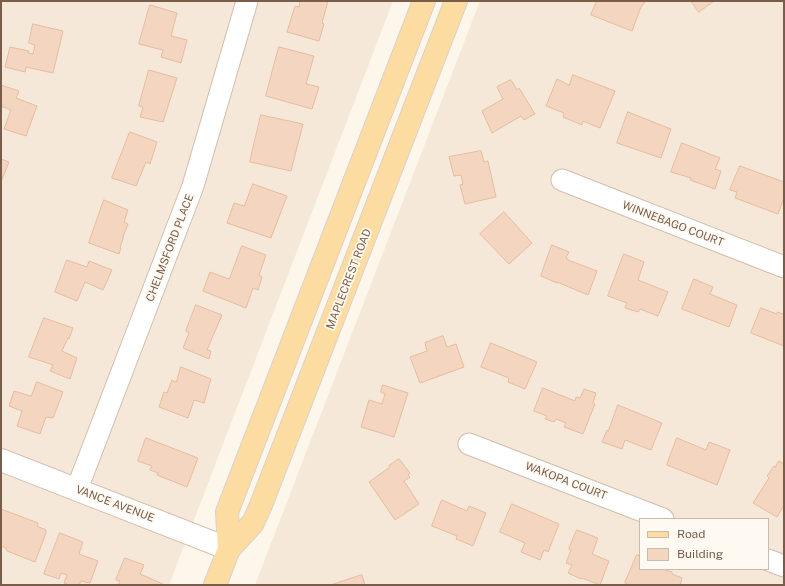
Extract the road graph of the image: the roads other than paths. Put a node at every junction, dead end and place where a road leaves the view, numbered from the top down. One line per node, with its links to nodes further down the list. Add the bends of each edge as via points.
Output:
1 (247, 1): 8 (street, CHELMSFORD PLACE, via 193,186)
2 (424, 1): 10 (main road, MAPLECREST ROAD, via 227,512)
3 (456, 1): 10 (main road, MAPLECREST ROAD, via 261,505 253,523)
4 (562, 180): 5 (street, WINNEBAGO COURT)
5 (784, 267)
6 (469, 444): 9 (street, WAKOPA COURT)
7 (1, 460): 8 (street, VANCE AVENUE)
8 (77, 489): 10 (street, VANCE AVENUE)
9 (660, 518)
10 (229, 549): 13 (main road, MAPLECREST ROAD)
11 (769, 560): 12 (street)
12 (784, 566)
13 (215, 585)

